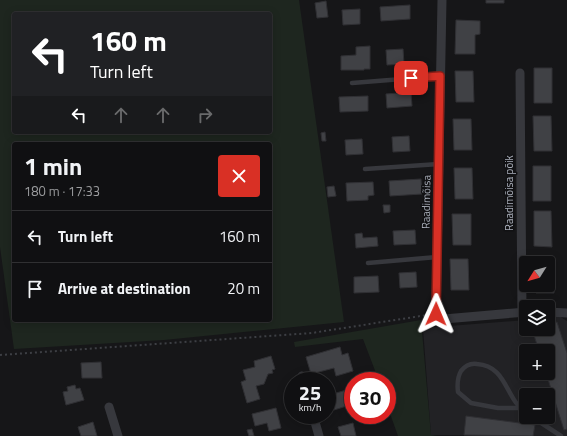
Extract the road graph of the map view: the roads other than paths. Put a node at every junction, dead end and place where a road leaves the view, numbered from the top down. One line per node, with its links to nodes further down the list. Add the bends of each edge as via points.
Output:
1 (442, 0): 3 (street, Raadimõisa)
2 (520, 73): 9 (street, Raadimõisa põik)
3 (440, 76): 4 (lane); 5 (street, Raadimõisa)
4 (352, 83)
5 (439, 164): 6 (lane); 7 (street, Raadimõisa)
6 (365, 168)
7 (437, 257): 8 (lane); 10 (street, Raadimõisa, via 436,314 444,319)
8 (368, 263)
9 (524, 300)
10 (519, 312)
11 (555, 313): 12 (street)
12 (567, 314)
13 (109, 407): 17 (street)
14 (519, 408): 14 (lane, via 498,408 471,403 458,392 457,381 462,370 471,363 485,364 498,372)
15 (316, 424): 18 (street)
16 (543, 424): 19 (lane)
17 (118, 436)
18 (319, 436)
19 (561, 436)

